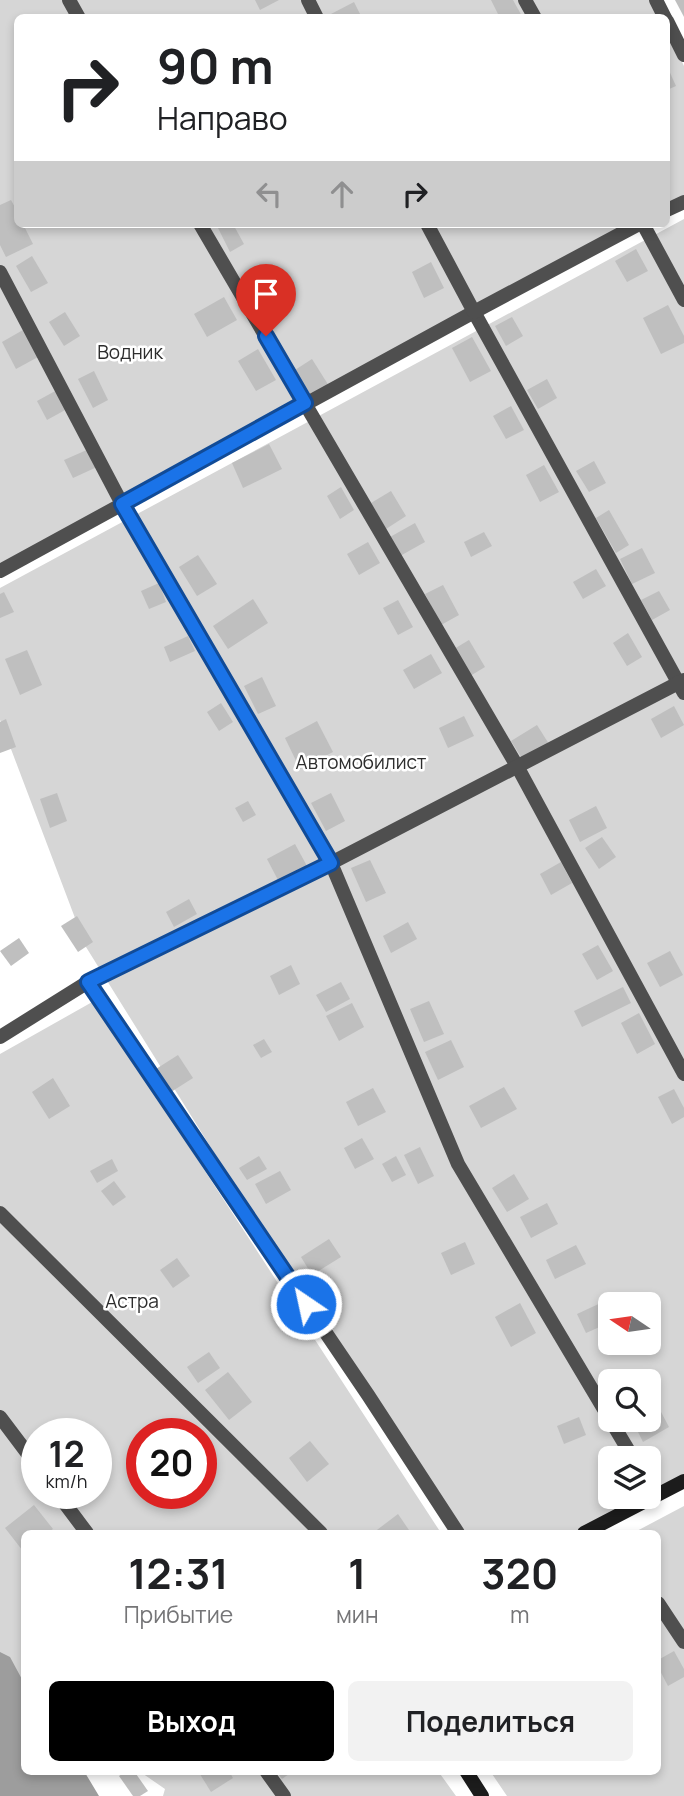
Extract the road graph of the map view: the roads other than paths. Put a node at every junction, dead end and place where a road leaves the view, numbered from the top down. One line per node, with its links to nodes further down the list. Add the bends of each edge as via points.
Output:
1 (670, 27): 2 (street)
2 (684, 55)
3 (202, 228): 10 (street)
4 (429, 228): 9 (street)
5 (633, 228): 9 (street)
6 (643, 228): 8 (street)
7 (0, 272): 11 (street)
8 (684, 300)
9 (474, 312): 10 (street); 13 (street)
10 (305, 403): 11 (street); 14 (street)
11 (122, 504): 12 (street); 15 (street)
12 (0, 571)
13 (682, 685): 14 (street)
14 (517, 766): 15 (street); 18 (street)
15 (331, 863): 16 (street); 22 (street, via 458,1164)
16 (88, 982): 17 (street); 30 (street)
17 (0, 1037)
18 (684, 1074)
19 (0, 1213): 29 (street)
20 (0, 1416): 21 (street)
21 (21, 1444)
22 (626, 1446)
23 (684, 1481): 24 (street)
24 (661, 1488)
25 (69, 1509): 28 (street)
26 (631, 1509): 27 (street)
27 (609, 1527)
28 (85, 1530)
29 (318, 1530)
30 (456, 1530)
31 (661, 1608): 32 (street)
32 (684, 1642)
33 (269, 1775): 35 (street)
34 (469, 1775): 36 (street)
35 (284, 1796)
36 (482, 1796)

